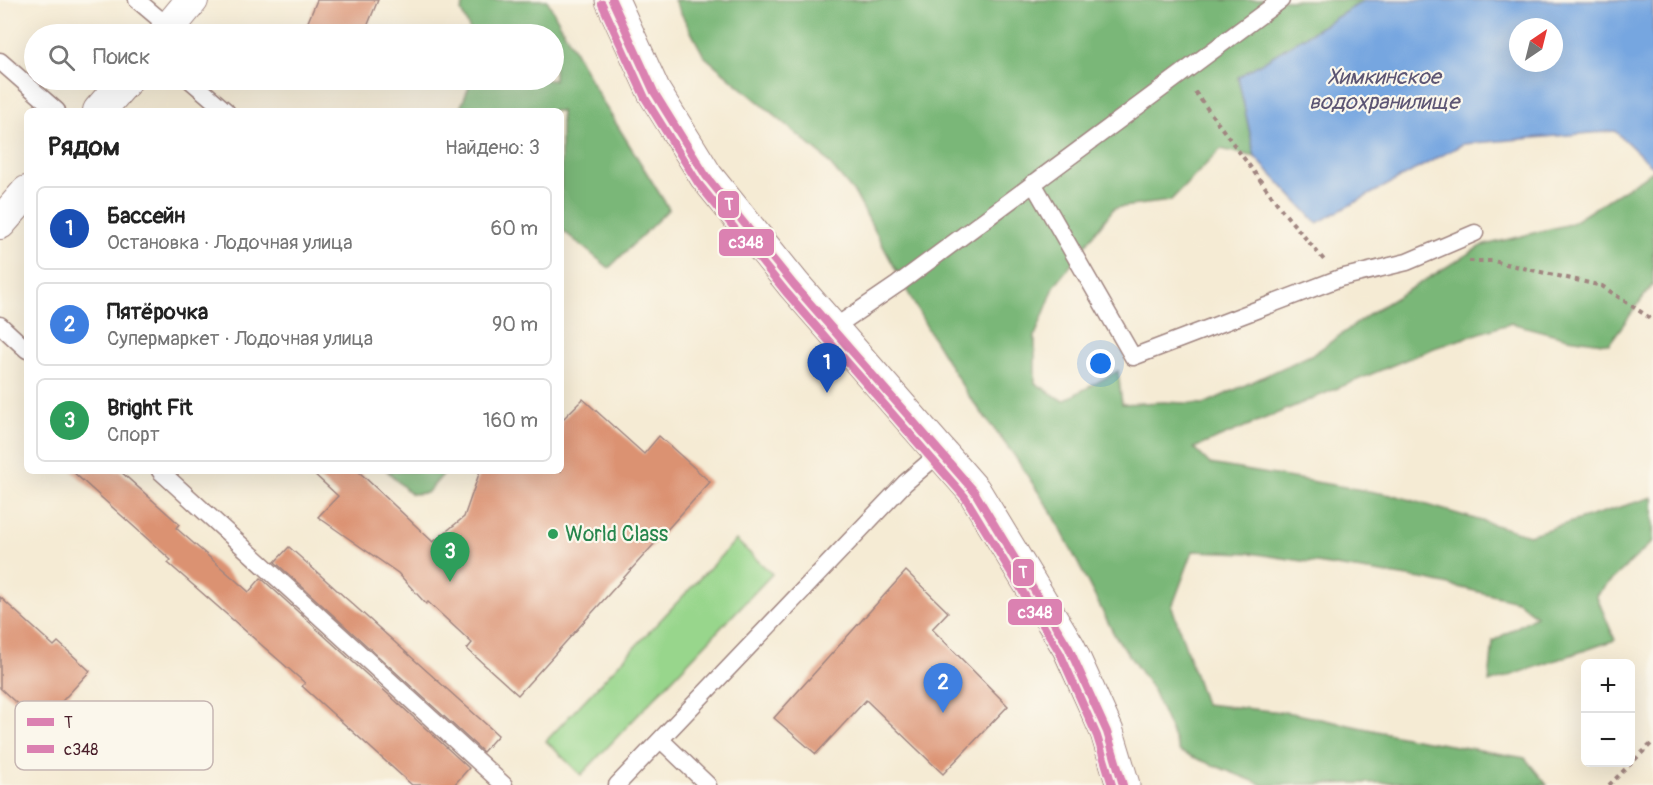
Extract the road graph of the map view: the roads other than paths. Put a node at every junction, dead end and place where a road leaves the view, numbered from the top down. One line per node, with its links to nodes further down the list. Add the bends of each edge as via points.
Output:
1 (137, 0): 6 (lane)
2 (192, 0): 7 (street)
3 (612, 0): 21 (street, via 654,92 706,176)
4 (1281, 0): 5 (lane)
5 (1261, 6): 16 (lane, via 1181,73)
6 (160, 24)
7 (173, 24)
8 (0, 61): 9 (lane)
9 (24, 82)
10 (33, 90): 13 (lane)
11 (117, 90): 14 (street)
12 (202, 90): 15 (lane)
13 (54, 108)
14 (102, 108)
15 (223, 108)
16 (1034, 183): 19 (lane, via 1133,357 1340,278 1407,262); 21 (lane)
17 (24, 195): 18 (street)
18 (0, 223)
19 (1475, 233)
20 (0, 325): 22 (lane)
21 (832, 329): 23 (street)
22 (24, 347)
23 (942, 452): 25 (lane, via 905,483); 29 (street, via 974,491 1069,648 1107,732)
24 (163, 474): 26 (lane)
25 (661, 740): 27 (lane); 28 (lane)
26 (504, 785)
27 (617, 785)
28 (708, 785)
29 (1123, 785)

